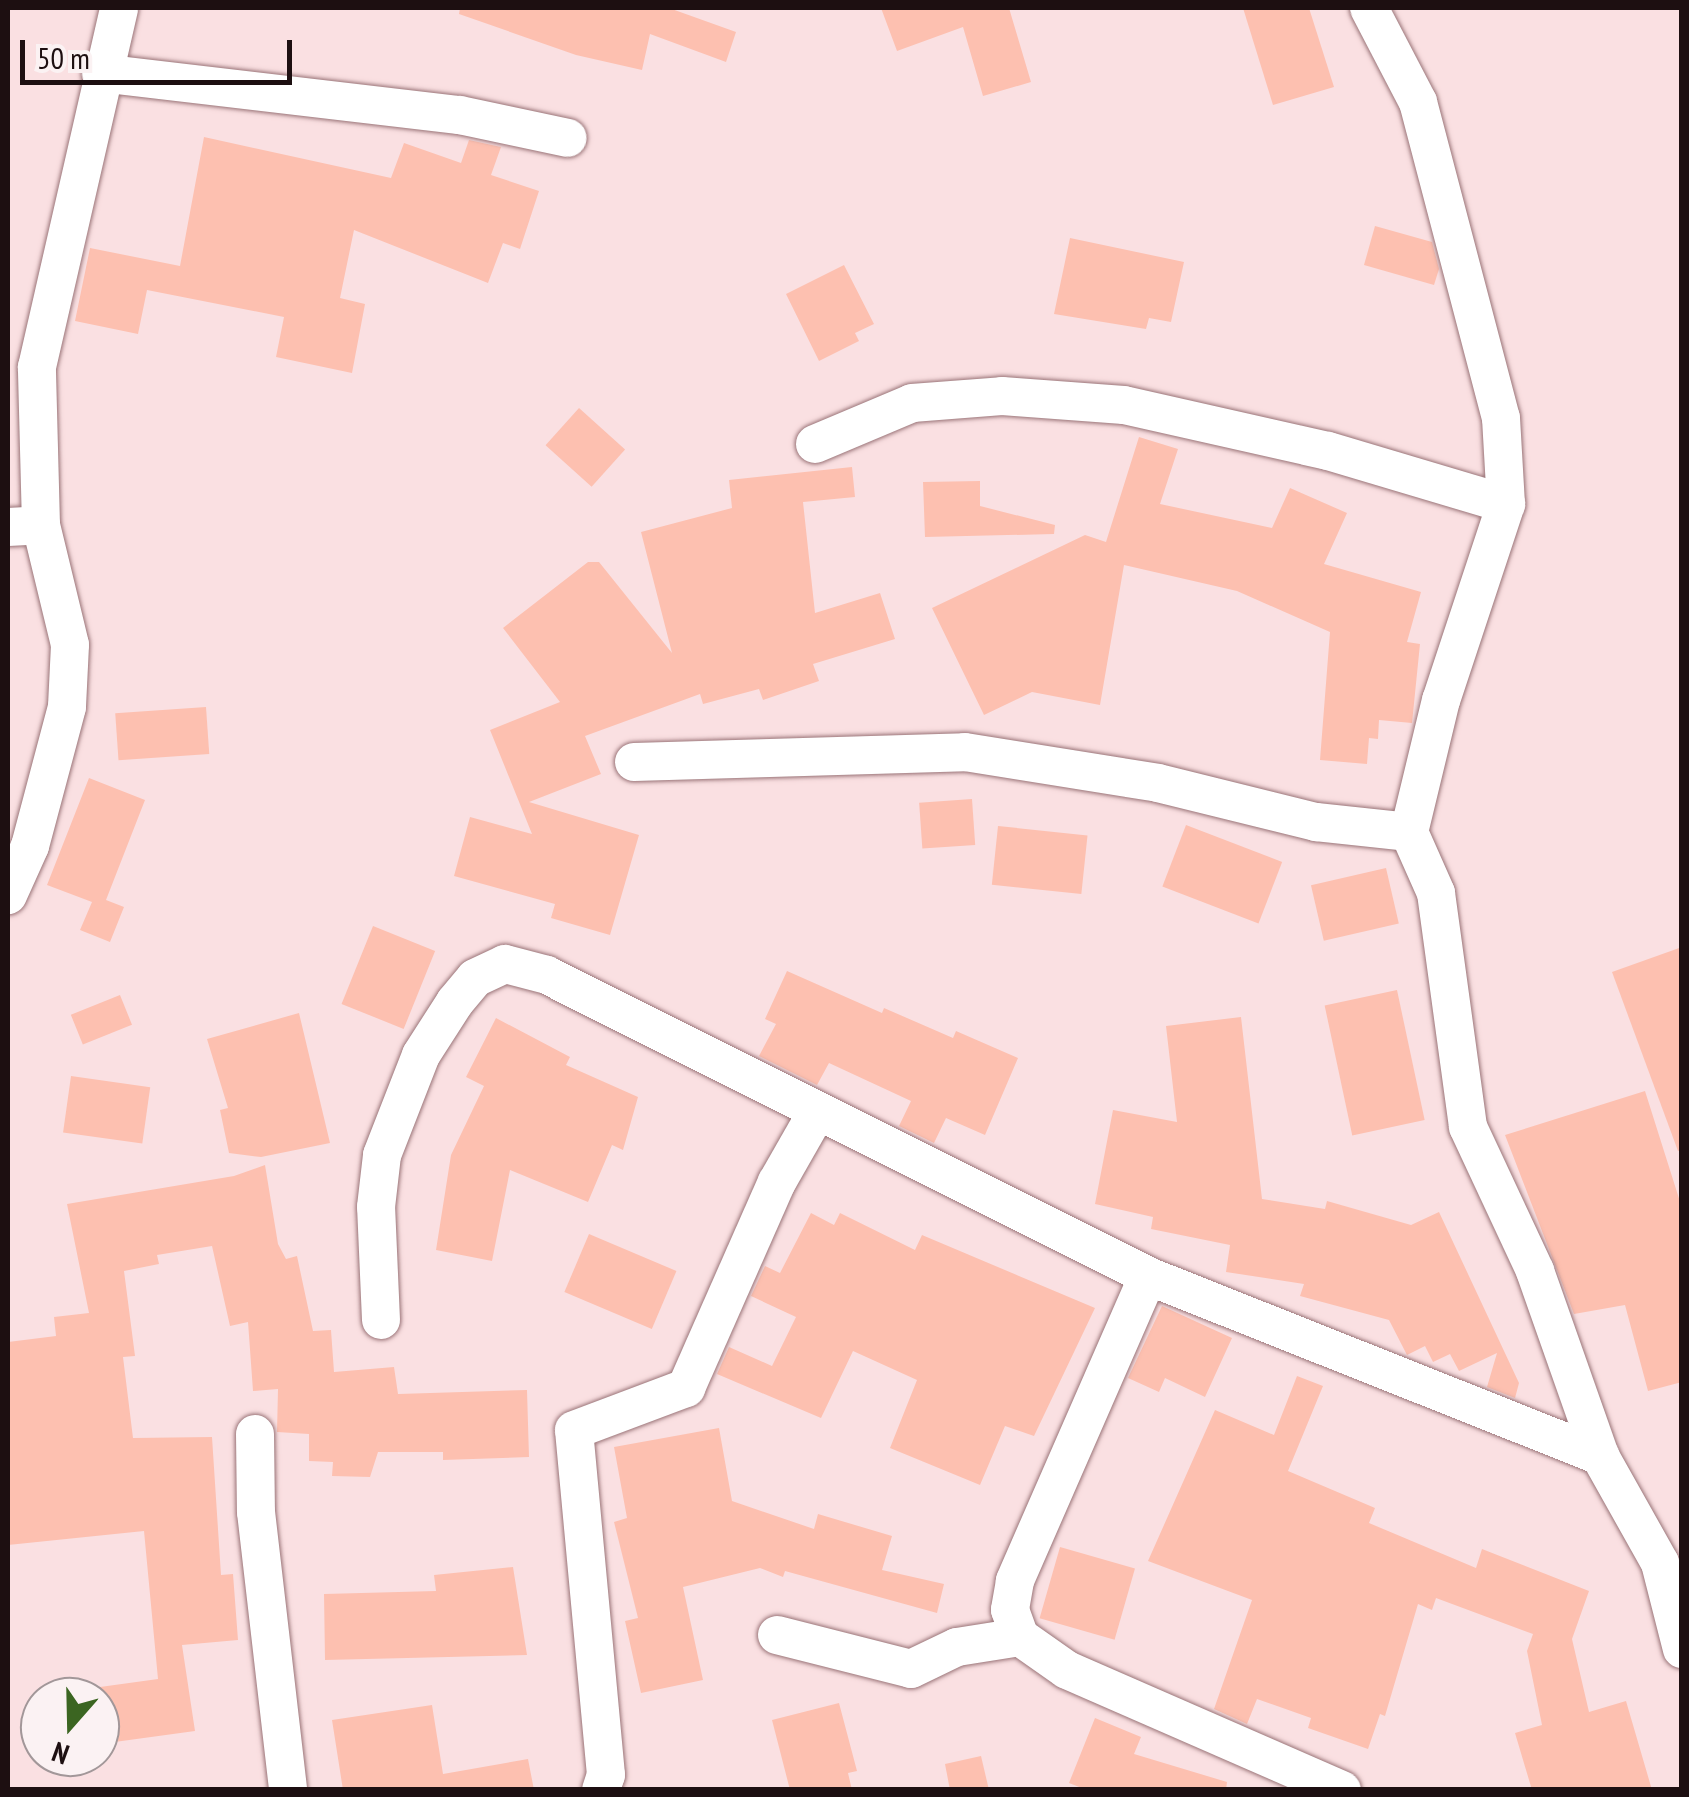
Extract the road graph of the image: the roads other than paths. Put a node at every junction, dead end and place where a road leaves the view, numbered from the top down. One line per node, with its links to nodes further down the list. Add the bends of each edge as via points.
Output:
1 (119, 8): 3 (street)
2 (1368, 8): 6 (street, via 1418,102 1501,418)
3 (101, 74): 4 (street, via 460,115); 7 (street, via 36,366)
4 (568, 138)
5 (815, 444): 6 (street, via 912,404 1002,396 1124,405 1328,451)
6 (1506, 504): 9 (street, via 1441,700)
7 (24, 526): 10 (street, via 70,645 68,707 30,846)
8 (634, 762): 9 (street, via 965,752 1158,783 1316,822)
9 (1410, 832): 15 (street, via 1436,893 1468,1126 1535,1271)
10 (8, 896)
11 (818, 1112): 12 (street); 13 (street, via 547,975 505,964 475,978 421,1055 382,1155 376,1207); 21 (street, via 777,1182 686,1388 574,1430 606,1775)
12 (1148, 1276): 15 (street); 18 (street, via 1015,1581 1010,1610)
13 (381, 1320)
14 (255, 1434): 20 (street, via 256,1512)
15 (1600, 1456): 16 (street)
16 (1671, 1559): 19 (street)
17 (777, 1636): 18 (street, via 911,1670 957,1647)
18 (1020, 1637): 22 (street, via 1067,1670)
19 (1682, 1649)
20 (288, 1790)
21 (601, 1790)
22 (1342, 1790)

